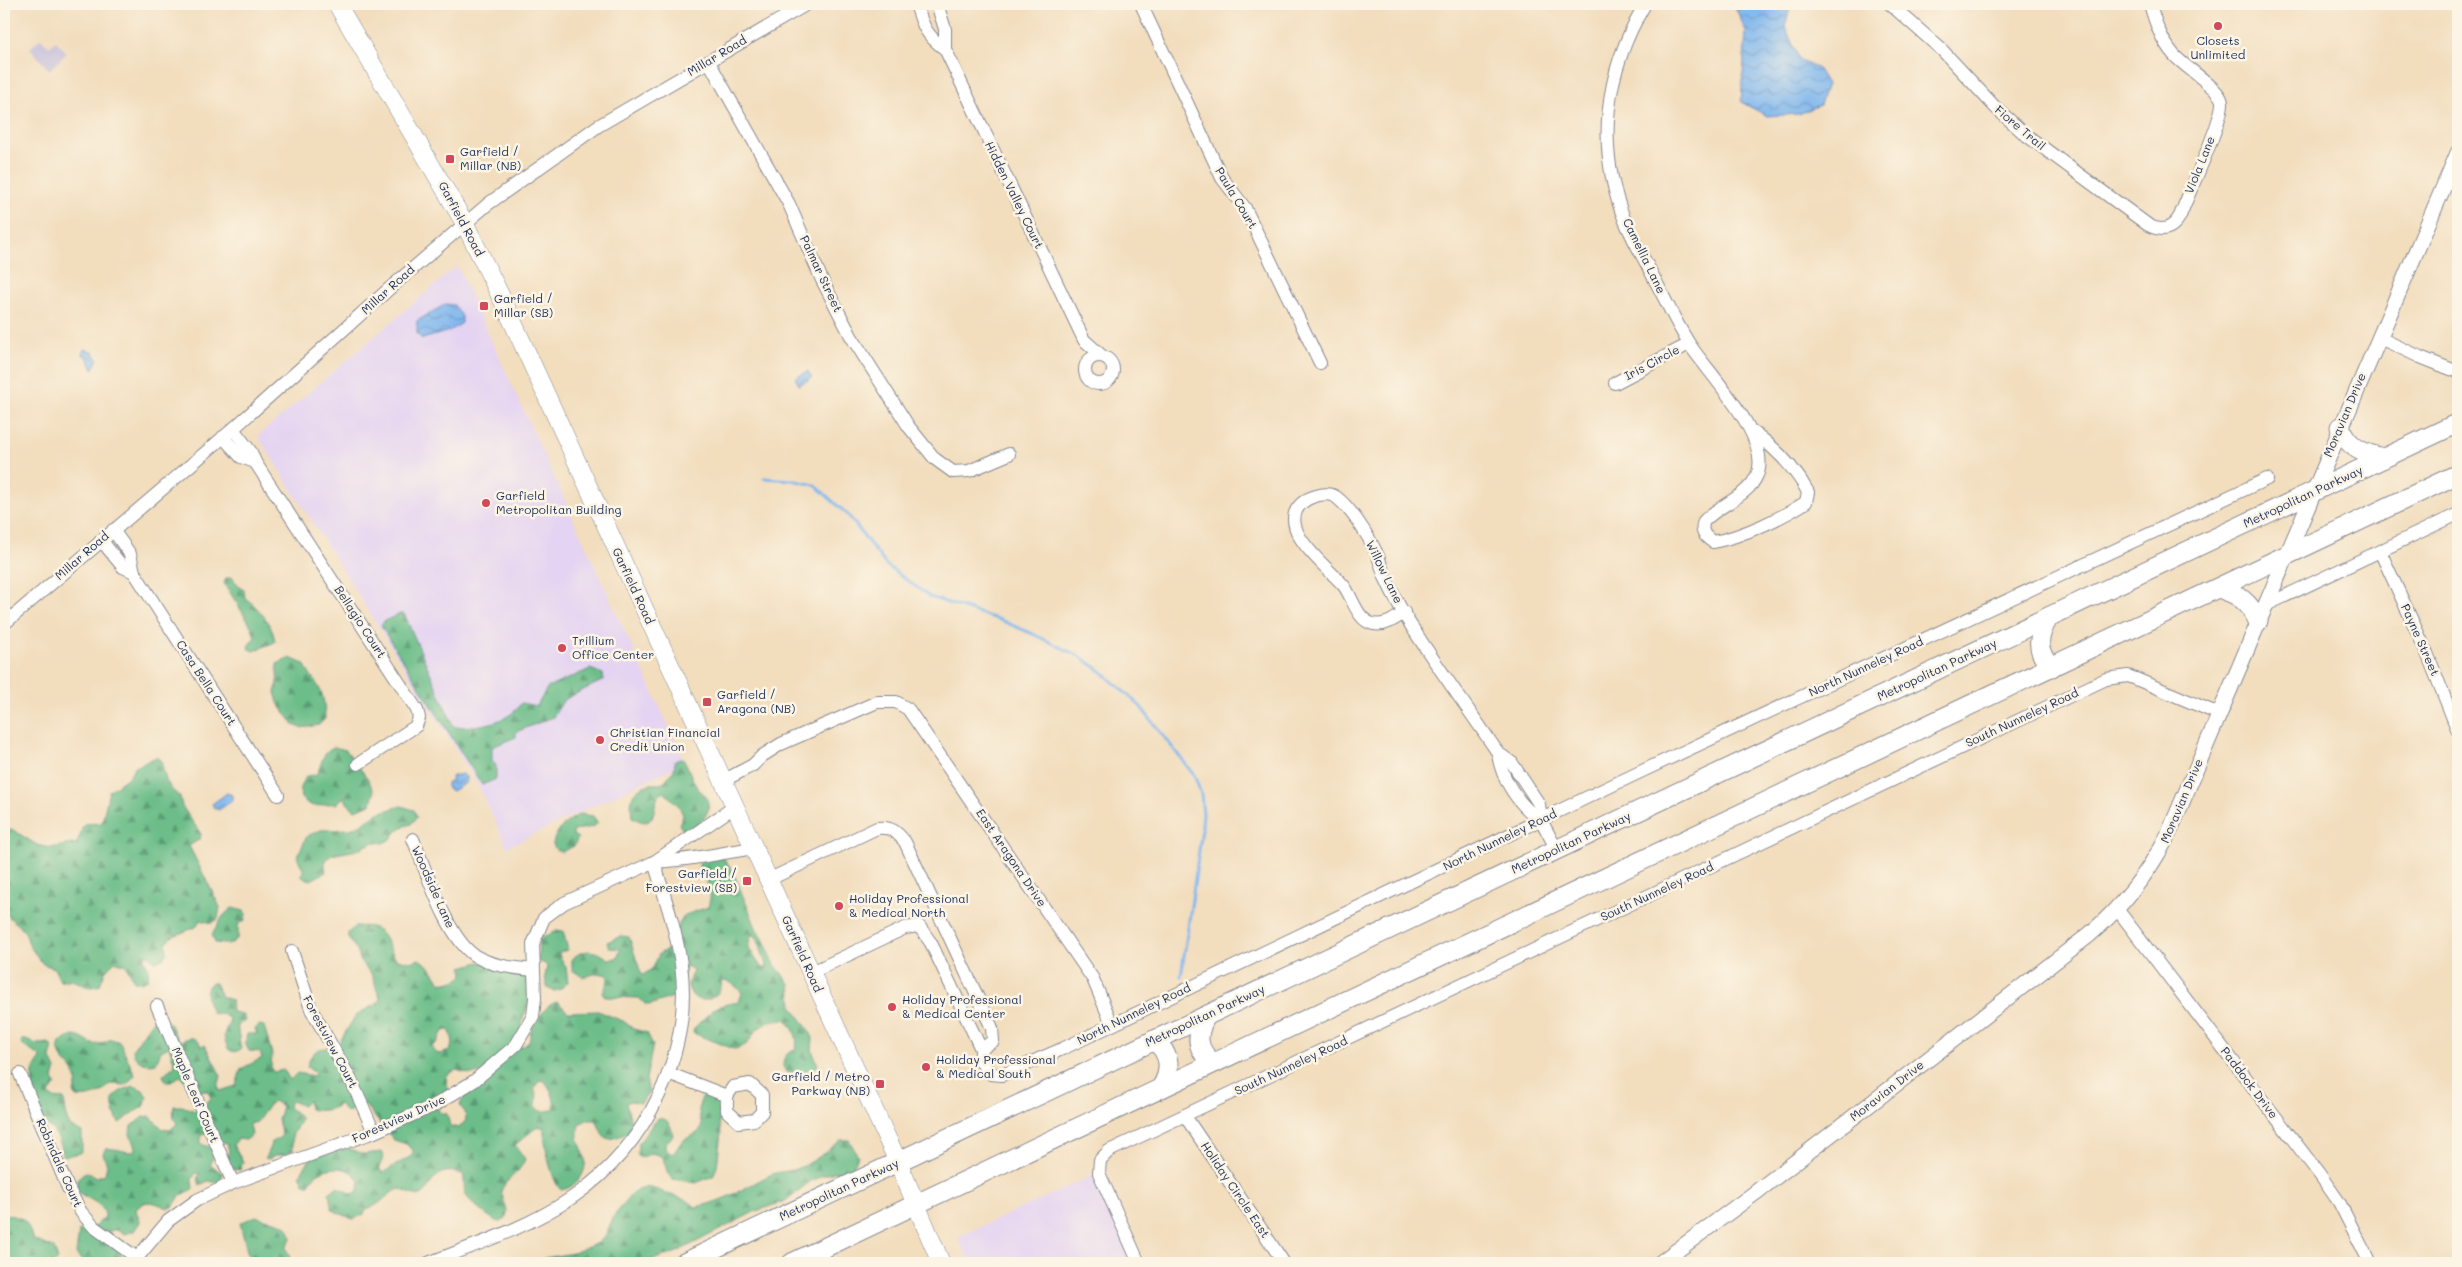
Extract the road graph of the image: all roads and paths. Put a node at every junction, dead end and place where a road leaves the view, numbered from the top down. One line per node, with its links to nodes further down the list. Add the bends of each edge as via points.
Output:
1 (337, 4): 12 (main road, Garfield Road)
2 (807, 4): 10 (street, Millar Road)
3 (916, 4): 9 (street, Hidden Valley Court, via 924,28)
4 (937, 4): 9 (street, Hidden Valley Court, via 945,29)
5 (1141, 4): 19 (street, Paula Court, via 1222,178 1244,208)
6 (1645, 4): 16 (street, Camellia Lane, via 1631,30 1613,78 1608,121 1609,152 1625,220)
7 (1890, 4): 13 (street, Fiore Trail, via 1942,50 2026,135 2148,225 2158,230)
8 (2150, 4): 13 (street, Viola Lane, via 2163,40 2183,65 2218,91 2222,109 2180,216)
9 (945, 49): 15 (street, Hidden Valley Court)
10 (709, 62): 12 (street, Millar Road, via 571,144); 27 (street, Palmar Street, via 789,204 851,336 909,427 935,459 953,472 969,471)
11 (2458, 153): 14 (street, Moravian Drive)
12 (464, 222): 24 (street, Millar Road); 48 (main road, Garfield Road, via 504,302)
13 (2168, 229)
14 (2380, 338): 20 (street); 23 (street, Moravian Drive)
15 (1084, 340): 17 (street, Hidden Valley Court); 18 (street, Hidden Valley Court)
16 (1689, 344): 21 (street, Iris Circle); 25 (street, Camellia Lane)
17 (1102, 356): 18 (street, via 1093,357); 18 (street, Hidden Valley Court, via 1110,360 1114,369 1111,378 1104,383 1095,383 1087,378)
18 (1086, 364)
19 (1320, 364)
20 (2458, 372)
21 (1615, 382)
22 (2458, 423): 28 (main road, Metropolitan Parkway)
23 (2340, 427): 28 (main road, via 2346,439 2358,450); 32 (street, Moravian Drive)
24 (233, 429): 26 (street, Millar Road); 29 (street, Bellagio Court)
25 (1752, 431): 25 (street, Camellia Lane, via 1771,445 1803,482 1808,492 1806,502 1726,540 1713,542 1704,536 1704,521 1741,495 1757,475 1760,452)
26 (223, 438): 29 (street, Bellagio Court, via 241,457); 34 (street, Millar Road)
27 (1009, 454)
28 (2384, 458): 32 (main road, Metropolitan Parkway)
29 (255, 462): 47 (street, Bellagio Court, via 417,710 416,726)
30 (2458, 474): 37 (main road)
31 (2266, 479): 51 (street, North Nunneley Road)
32 (2312, 492): 37 (street, Moravian Drive); 42 (main road, Metropolitan Parkway)
33 (2458, 514): 36 (street)
34 (113, 530): 35 (street, Millar Road); 38 (street, Casa Bella Court, via 130,554)
35 (101, 540): 38 (street, Casa Bella Court, via 123,567); 43 (street, Millar Road)
36 (2380, 551): 41 (street); 46 (street, Payne Street, via 2427,653)
37 (2286, 556): 39 (main road); 41 (street, Moravian Drive)
38 (134, 572): 49 (street, Casa Bella Court)
39 (2218, 588): 41 (main road, via 2243,598); 44 (main road)
40 (1404, 612): 40 (street, Willow Lane, via 1376,550 1346,506 1328,494 1302,503 1296,510 1296,528 1305,546 1344,587 1362,618 1373,624 1382,624); 51 (street, Willow Lane, via 1498,753 1512,763 1539,804)
41 (2262, 614): 45 (street, Moravian Drive)
42 (2049, 617): 44 (main road, via 2038,643 2042,656); 54 (main road, Metropolitan Parkway)
43 (4, 624)
44 (2052, 667): 66 (main road)
45 (2219, 714): 57 (street, Moravian Drive, via 2160,851 2141,881); 71 (street, South Nunneley Road, via 2128,676 2106,679)
46 (2458, 731)
47 (358, 764)
48 (723, 781): 50 (main road, Garfield Road); 63 (street, East Aragona Drive, via 781,744 877,702 896,702 908,709 1093,979)
49 (278, 795)
50 (734, 807): 53 (main road, Garfield Road); 55 (street, Forestview Drive)
51 (1541, 820): 54 (street, Willow Lane); 63 (street, North Nunneley Road)
52 (412, 839): 59 (street, Woodside Lane, via 452,930 466,949 477,957 503,966)
53 (754, 848): 55 (street, Forestview Drive, via 680,861); 56 (main road, Garfield Road)
54 (1557, 850): 62 (main road, Metropolitan Parkway)
55 (654, 862): 59 (street, Forestview Drive, via 544,918 533,944); 67 (street, via 681,966 681,1022)
56 (768, 880): 60 (main road, Garfield Road); 65 (street, via 878,828 892,829 905,842 992,1028 993,1041)
57 (2117, 909): 85 (street, Moravian Drive, via 2089,935); 86 (street, Paddock Drive, via 2325,1182 2339,1202)
58 (292, 951): 72 (street, Forestview Court, via 311,1009 351,1080)
59 (533, 970): 72 (street, Forestview Drive, via 536,998 533,1016 516,1045 456,1093)
60 (810, 973): 65 (street, North Nunneley Road, via 905,928 919,926 931,943); 73 (main road, Garfield Road)
61 (157, 1006): 74 (street, Maple Leaf Court)
62 (1206, 1016): 64 (main road, Metropolitan Parkway); 66 (main road, via 1198,1042)
63 (1112, 1024): 65 (street, North Nunneley Road, via 1002,1075 991,1074 981,1062)
64 (1154, 1040): 69 (main road, via 1168,1059 1168,1073); 73 (main road, Metropolitan Parkway)
65 (981, 1049)
66 (1214, 1063): 69 (main road)
67 (668, 1073): 70 (street); 78 (street, via 650,1112 632,1140 595,1180 573,1197 522,1226)
68 (20, 1074): 77 (street, Robindale Court, via 68,1188 82,1212 94,1227)
69 (1161, 1088): 76 (main road)
70 (726, 1096)
71 (1185, 1116): 83 (street, South Nunneley Road, via 1109,1151 1100,1160 1099,1172); 84 (street, Holiday Circle East)
72 (374, 1132): 74 (street, Forestview Drive)
73 (898, 1162): 75 (main road, Metropolitan Parkway); 76 (main road, Garfield Road)
74 (233, 1183): 77 (street, Forestview Drive, via 180,1210)
75 (818, 1199): 79 (main road, Metropolitan Parkway); 80 (main road, via 799,1222)
76 (916, 1204): 81 (main road); 82 (main road, Garfield Road)
77 (136, 1261)
78 (428, 1263)
79 (684, 1263)
80 (710, 1263)
81 (792, 1263)
82 (941, 1263)
83 (1140, 1263)
84 (1284, 1263)
85 (1660, 1263)
86 (2370, 1263)

